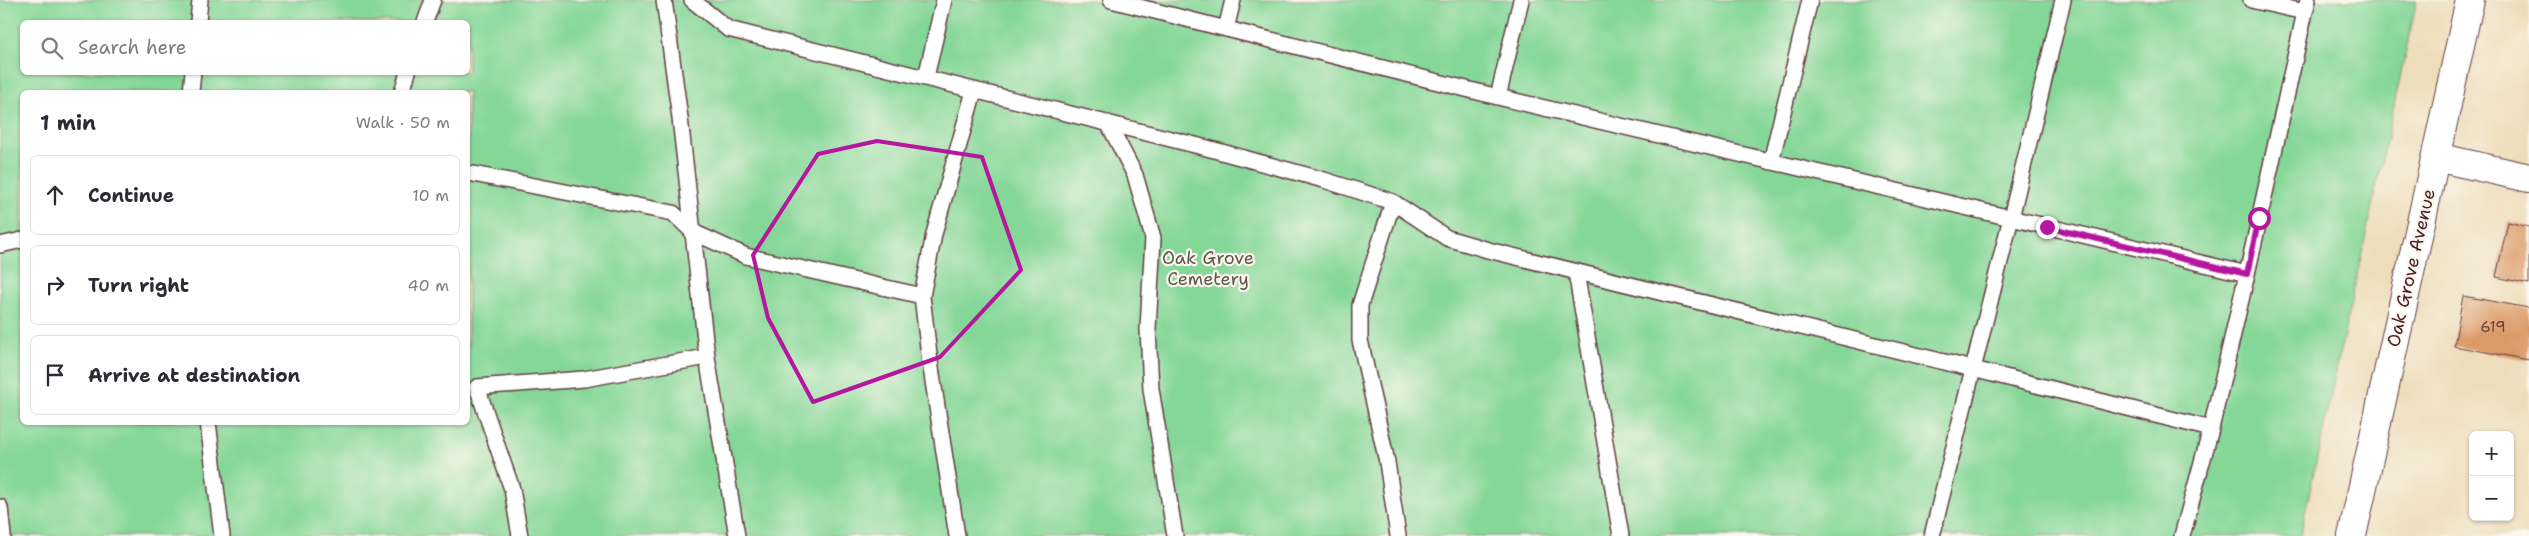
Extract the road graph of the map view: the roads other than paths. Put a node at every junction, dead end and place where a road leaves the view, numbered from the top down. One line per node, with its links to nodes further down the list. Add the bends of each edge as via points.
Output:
1 (200, 0): 14 (lane)
2 (433, 0): 15 (lane)
3 (664, 0): 31 (lane)
4 (692, 0): 19 (lane, via 728,29)
5 (944, 0): 19 (lane)
6 (1110, 0): 16 (lane)
7 (1233, 0): 16 (lane)
8 (1521, 0): 23 (lane)
9 (1810, 0): 26 (lane)
10 (2063, 0): 30 (lane)
11 (2251, 0): 13 (lane)
12 (2470, 0): 25 (street, Oak Grove Avenue)
13 (2307, 6): 35 (lane)
14 (198, 20)
15 (426, 20)
16 (1226, 29): 23 (lane)
17 (193, 75): 20 (lane)
18 (407, 75): 21 (lane)
19 (926, 77): 22 (lane)
20 (192, 90)
21 (403, 90)
22 (974, 91): 24 (lane); 36 (lane, via 934,234)
23 (1498, 97): 26 (lane)
24 (1108, 123): 29 (lane, via 1306,175); 48 (lane, via 1135,175 1153,238 1148,329 1151,390)
25 (2436, 156): 28 (street); 53 (street, Oak Grove Avenue)
26 (1771, 162): 30 (lane)
27 (470, 172): 31 (lane, via 673,212)
28 (2529, 178)
29 (1393, 202): 34 (lane, via 1447,238); 49 (lane, via 1360,304 1360,340 1387,462)
30 (2011, 218): 35 (lane); 38 (lane)
31 (693, 232): 36 (lane, via 746,256); 37 (lane)
32 (20, 240): 33 (lane)
33 (0, 245)
34 (1576, 272): 38 (lane); 50 (lane)
35 (2247, 274): 41 (lane)
36 (922, 296): 47 (lane)
37 (707, 357): 39 (lane, via 584,379); 46 (lane)
38 (1973, 369): 41 (lane); 51 (lane)
39 (472, 385): 45 (lane, via 512,488)
40 (208, 425): 44 (lane)
41 (2211, 429): 52 (lane)
42 (0, 507): 43 (lane)
43 (3, 536)
44 (222, 536)
45 (520, 536)
46 (737, 536)
47 (958, 536)
48 (1175, 536)
49 (1398, 536)
50 (1621, 536)
51 (1932, 536)
52 (2182, 536)
53 (2352, 536)

